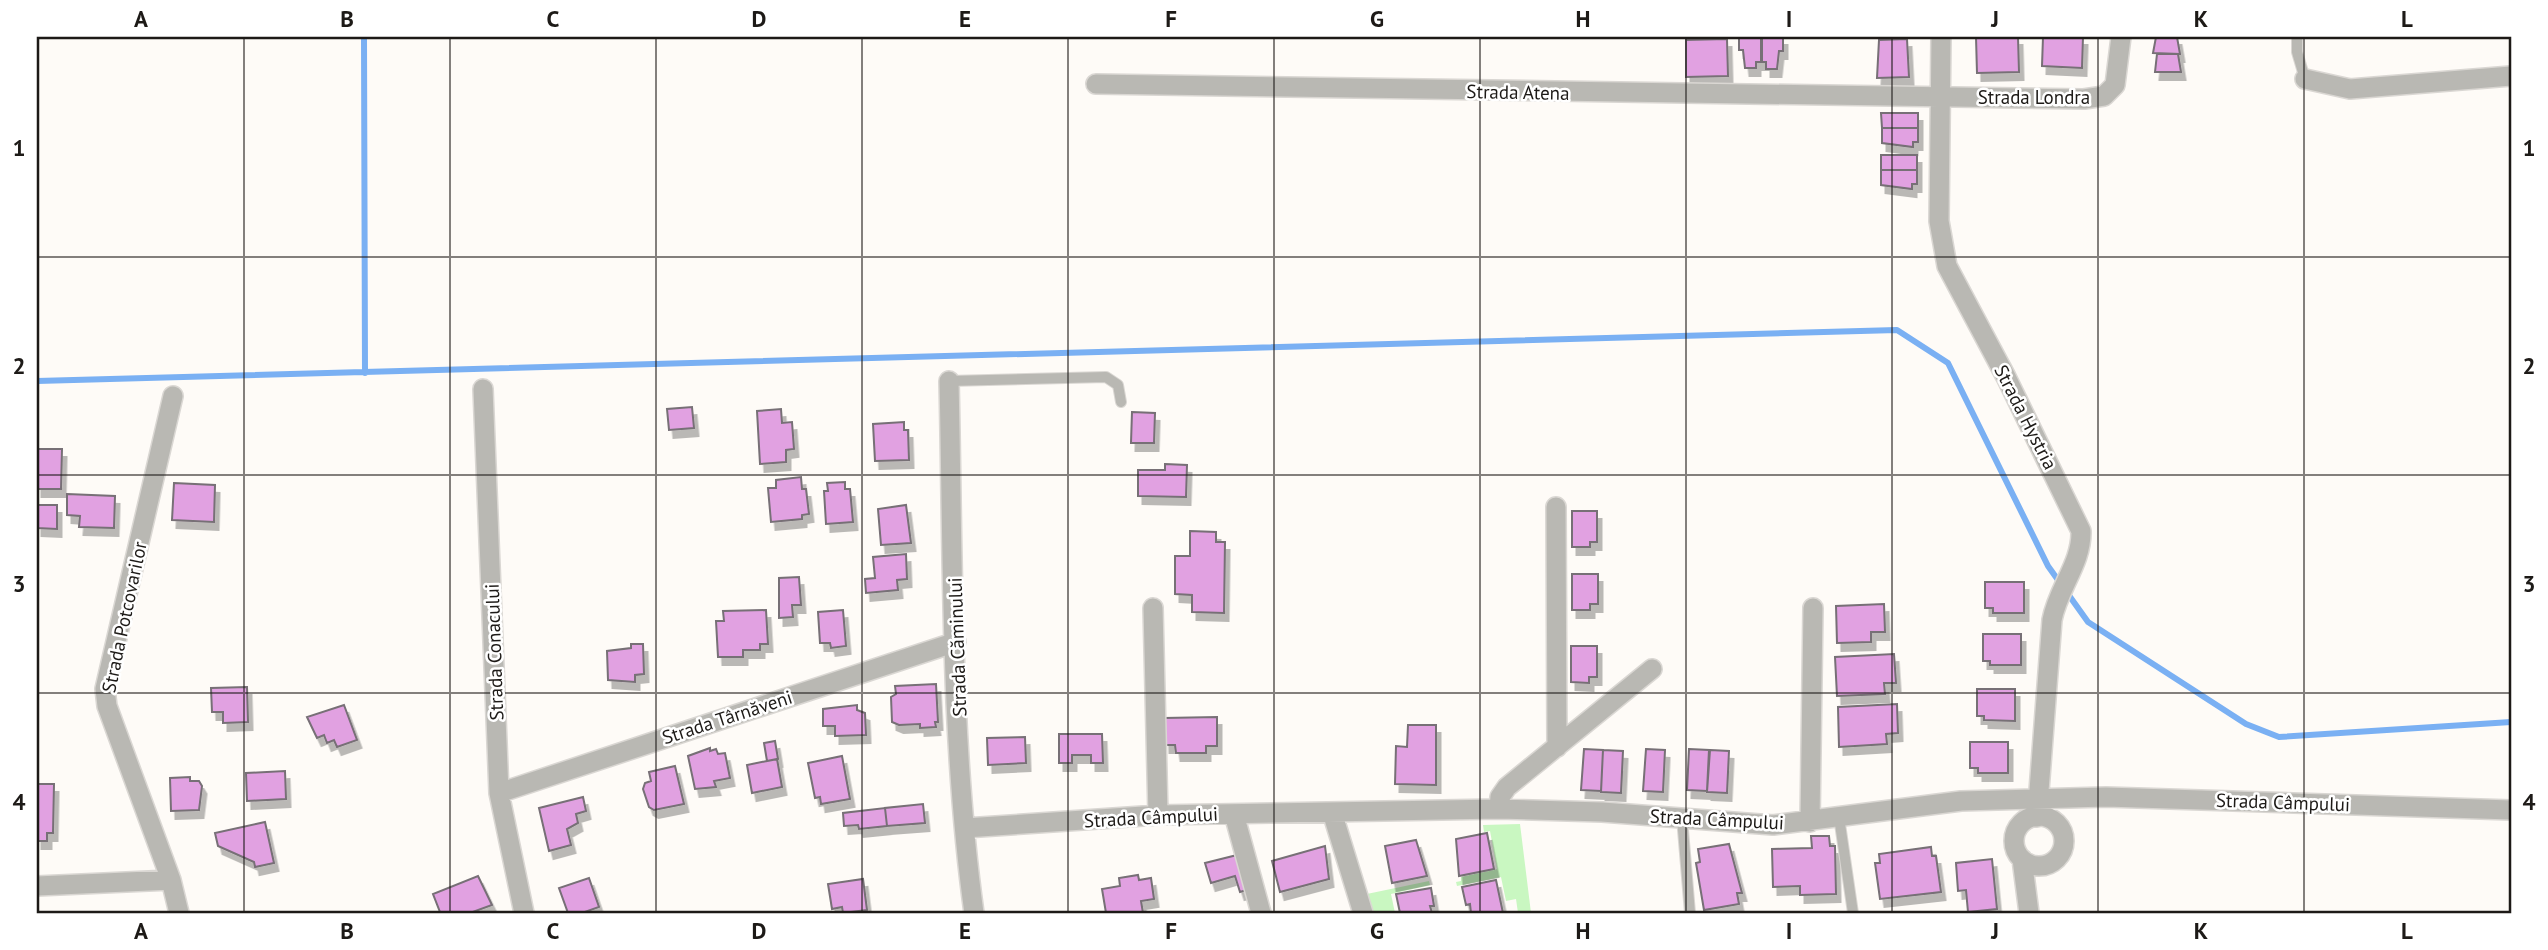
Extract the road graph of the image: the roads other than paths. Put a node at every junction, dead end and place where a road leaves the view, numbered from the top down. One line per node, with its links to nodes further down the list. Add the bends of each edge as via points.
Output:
1 (1941, 37): 7 (street, Strada Hystria)
2 (2121, 37): 7 (street, Strada Londra, via 2119,77 2105,96)
3 (2298, 37): 5 (lane)
4 (2511, 76): 5 (street, via 2350,89)
5 (2305, 79)
6 (1096, 84): 7 (street, Strada Atena)
7 (1940, 97): 19 (street, Strada Hystria, via 1939,221 1947,266 2081,531 2082,546 2055,600 2049,637)
8 (949, 381): 11 (lane, via 1106,377 1118,385); 15 (street, Strada Căminului)
9 (483, 389): 18 (street, Strada Conacului)
10 (173, 396): 30 (street, Strada Potcovarilor, via 105,689 107,706)
11 (1121, 402)
12 (1556, 507): 17 (street)
13 (1153, 608): 24 (street)
14 (1813, 608): 27 (street)
15 (956, 642): 18 (street, Strada Târnăveni); 28 (street, Strada Căminului)
16 (1653, 669): 17 (street)
17 (1557, 747): 20 (street, via 1507,787)
18 (499, 793): 33 (street, Strada Conacului)
19 (2038, 808): 21 (street, Strada Câmpului, via 2106,796); 25 (street, Strada Câmpului, via 1961,801); 29 (street, via 2015,837); 29 (street, via 2059,826 2063,850 2045,866)
20 (1499, 809): 22 (street, Strada Câmpului); 26 (street, Strada Câmpului)
21 (2511, 810)
22 (1332, 812): 23 (street, Strada Câmpului); 36 (street)
23 (1234, 814): 24 (street, Strada Câmpului); 35 (street)
24 (1158, 815): 28 (street, Strada Câmpului)
25 (1839, 817): 27 (street, Strada Câmpului); 38 (lane)
26 (1682, 818): 27 (street, Strada Câmpului, via 1773,825); 37 (lane)
27 (1810, 822)
28 (965, 828): 34 (street, Strada Căminului)
29 (2022, 859): 39 (street)
30 (171, 880): 31 (street); 32 (street, Strada Potcovarilor)
31 (37, 886)
32 (179, 913)
33 (524, 913)
34 (974, 913)
35 (1261, 913)
36 (1363, 913)
37 (1690, 913)
38 (1853, 913)
39 (2029, 913)

